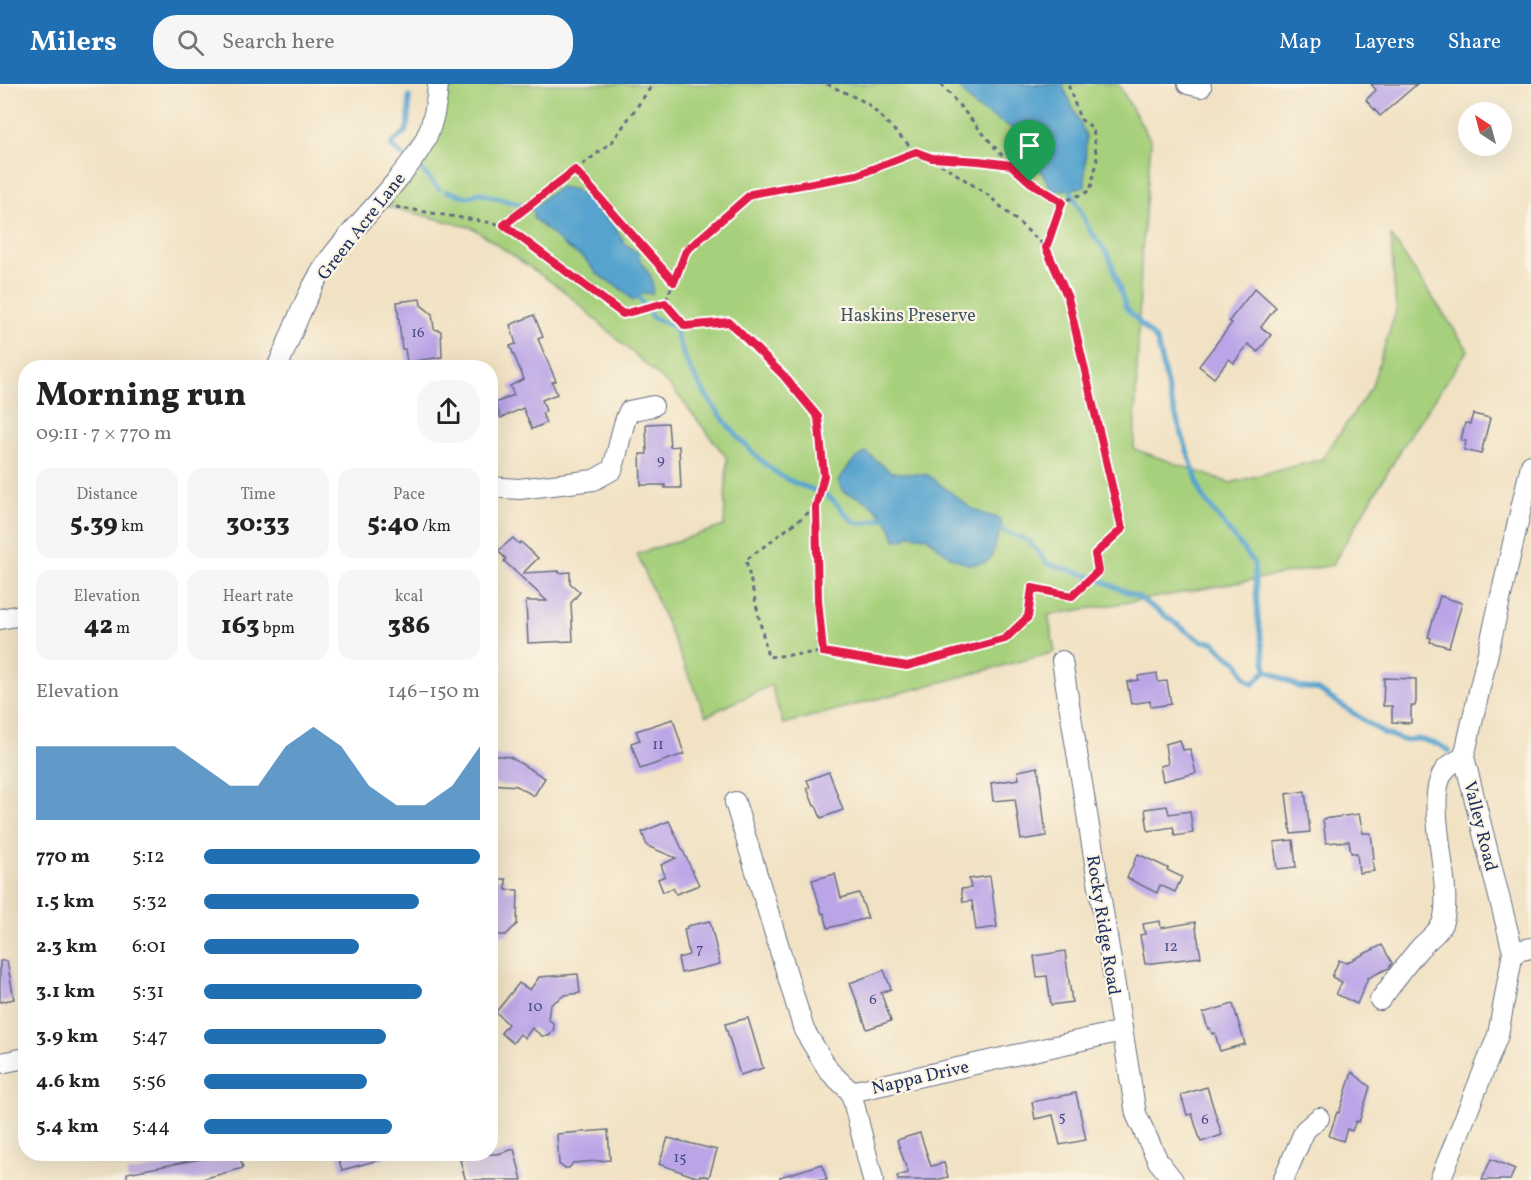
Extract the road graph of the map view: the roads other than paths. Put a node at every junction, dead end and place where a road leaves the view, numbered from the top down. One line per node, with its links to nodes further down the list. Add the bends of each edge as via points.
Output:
1 (438, 84): 2 (street, Green Acre Lane, via 434,117 426,139 328,262 306,300)
2 (280, 360)
3 (653, 406): 5 (street, via 629,411 612,470 594,480 519,489)
4 (1531, 465): 9 (street, Valley Road)
5 (498, 488)
6 (18, 616): 7 (street)
7 (0, 619)
8 (1062, 661): 13 (street, Rocky Ridge Road)
9 (1464, 757): 11 (street, Valley Road); 12 (street, via 1449,765 1441,776 1437,800 1445,891 1443,921)
10 (735, 802): 16 (street, Nappa Drive, via 804,1030 829,1071)
11 (1522, 950): 21 (street, Valley Road, via 1498,1035)
12 (1380, 1000)
13 (1122, 1031): 16 (street, Nappa Drive); 19 (street, Rocky Ridge Road, via 1136,1114 1158,1161)
14 (18, 1060): 15 (street)
15 (0, 1063)
16 (851, 1092): 18 (street)
17 (1319, 1118): 20 (street, via 1305,1130)
18 (873, 1180)
19 (1173, 1180)
20 (1283, 1180)
21 (1440, 1180)

